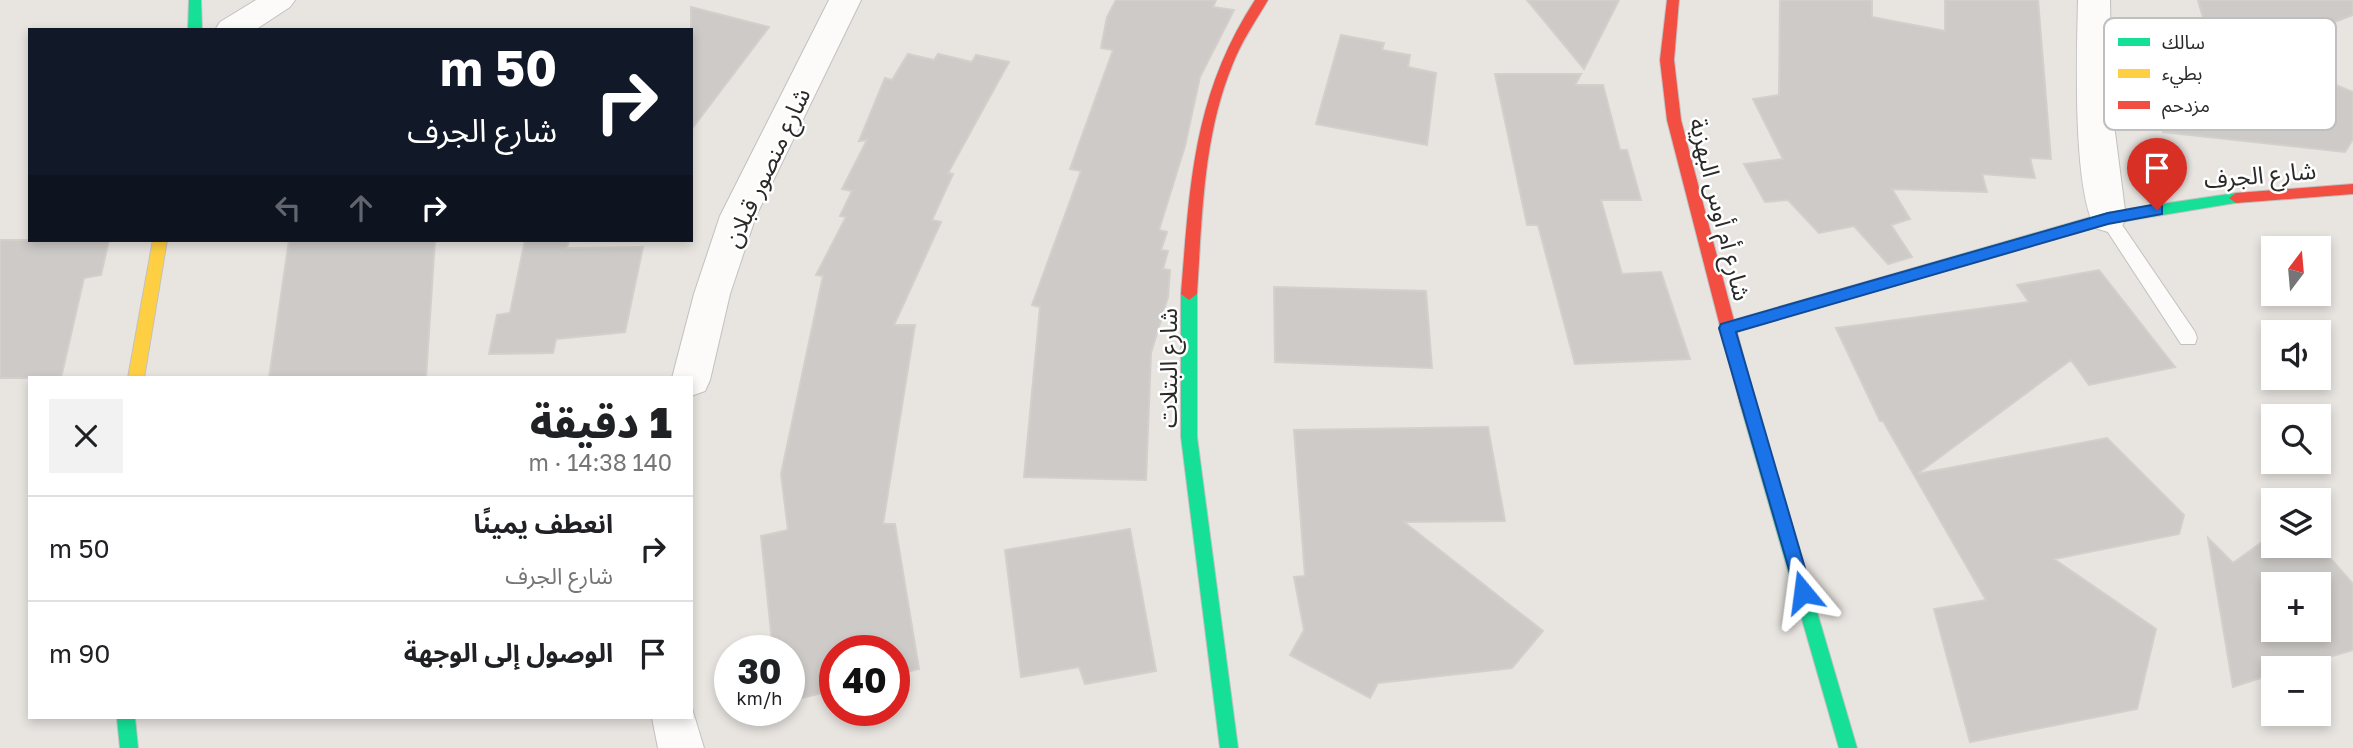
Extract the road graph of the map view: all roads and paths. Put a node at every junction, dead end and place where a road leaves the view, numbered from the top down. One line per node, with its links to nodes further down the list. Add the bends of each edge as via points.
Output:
1 (195, 0): 7 (street)
2 (279, 0): 8 (street)
3 (845, 0): 15 (street, شارع منصور قبلان, via 738,216)
4 (1262, 0): 20 (street, شارع البتلات, via 1248,18 1219,78 1198,173 1189,301 1189,437)
5 (1673, 0): 12 (street, شارع أم أوس البهزية, via 1667,23 1667,62 1675,117)
6 (2094, 0): 10 (street, via 2093,104)
7 (195, 28)
8 (234, 28)
9 (2353, 189): 10 (street, شارع الجرف, via 2205,201)
10 (2108, 218): 12 (street, شارع الجرف); 13 (lane)
11 (160, 242): 14 (street)
12 (1727, 328): 21 (street, شارع أم أوس البهزية)
13 (2188, 338)
14 (136, 376)
15 (692, 376)
16 (126, 719): 18 (street)
17 (674, 719): 19 (street)
18 (129, 748)
19 (681, 748)
20 (1229, 748)
21 (1849, 748)

